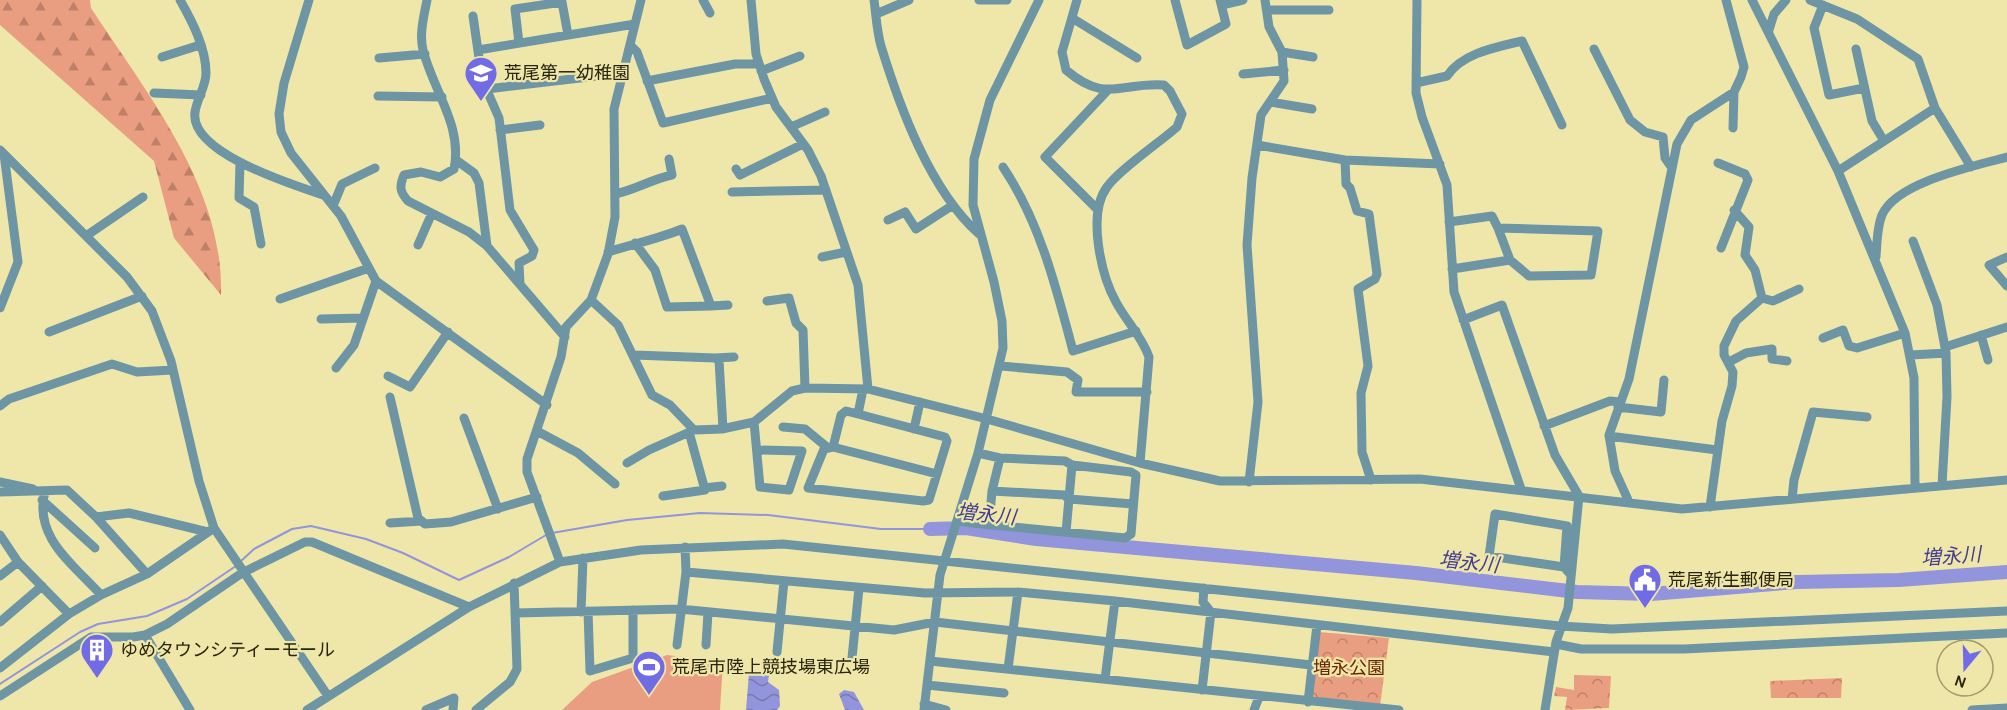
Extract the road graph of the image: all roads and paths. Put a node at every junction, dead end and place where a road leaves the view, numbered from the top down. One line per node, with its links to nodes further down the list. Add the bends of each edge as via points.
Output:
1 (180, 0): 32 (street)
2 (309, 0): 88 (street, via 284,83 279,114 281,132 291,153)
3 (426, 0): 38 (street, via 421,33)
4 (641, 0): 28 (street)
5 (703, 0): 24 (street)
6 (751, 0): 44 (street)
7 (874, 0): 25 (street)
8 (909, 0): 25 (street)
9 (979, 0): 10 (street)
10 (1007, 0)
11 (1039, 0): 98 (street, via 990,100 981,131 972,179)
12 (1077, 0): 27 (street)
13 (1175, 0): 20 (street, via 1187,45 1226,24)
14 (1243, 0): 20 (street)
15 (1417, 0): 49 (street)
16 (1726, 0): 53 (street, via 1744,67)
17 (1752, 0): 29 (street)
18 (1785, 0): 29 (street)
19 (1810, 0): 22 (street)
20 (1221, 3)
21 (1266, 5): 23 (street); 37 (street, via 1269,27)
22 (1823, 5): 50 (street, via 1814,27 1829,95); 60 (street, via 1857,19 1918,59)
23 (1329, 10)
24 (710, 13)
25 (876, 14): 90 (street, via 880,44 909,122 926,162)
26 (473, 16): 36 (street)
27 (1072, 18): 43 (street); 52 (street, via 1062,52 1066,70 1089,86)
28 (635, 24): 30 (street); 33 (street)
29 (1768, 30): 83 (street)
30 (568, 35): 31 (street); 31 (street, via 562,2 515,9)
31 (519, 43): 36 (street)
32 (200, 45): 40 (street); 55 (street, via 206,74)
33 (630, 45): 46 (street); 48 (street, via 637,52)
34 (1594, 49): 82 (street, via 1630,120 1646,132 1663,137 1665,158)
35 (1856, 49): 50 (street)
36 (478, 50): 51 (street)
37 (1282, 52): 41 (street); 45 (street)
38 (425, 54): 42 (street); 57 (street)
39 (800, 56): 44 (street)
40 (162, 57)
41 (1313, 57)
42 (379, 58)
43 (1137, 58)
44 (760, 67): 48 (street, via 735,64); 58 (street)
45 (1284, 70): 47 (street); 59 (street, via 1284,81)
46 (623, 73): 51 (street); 87 (street, via 614,109)
47 (1243, 74)
48 (647, 81): 58 (street, via 663,123)
49 (1416, 83): 64 (street, via 1448,76 1455,64 1522,41); 78 (street, via 1422,117)
50 (1864, 88): 68 (street, via 1872,121)
51 (486, 89): 67 (street)
52 (1108, 90): 92 (street, via 1045,158); 92 (street, via 1164,85 1182,114 1177,127 1107,186)
53 (1734, 92): 66 (street); 82 (street, via 1691,120 1677,144)
54 (154, 93): 55 (street)
55 (201, 95): 76 (street, via 195,113 202,135)
56 (378, 96): 57 (street)
57 (442, 97): 74 (street, via 455,139)
58 (772, 98): 65 (street)
59 (1270, 102): 61 (street); 70 (street, via 1261,116)
60 (1935, 108): 68 (street); 80 (street)
61 (1312, 109)
62 (825, 111): 65 (street)
63 (540, 125): 67 (street)
64 (1562, 125)
65 (791, 127): 69 (street)
66 (1733, 128)
67 (500, 129): 115 (street, via 510,210 534,250 532,256 519,263)
68 (1884, 141): 83 (street)
69 (803, 144): 84 (street); 85 (street)
70 (1257, 145): 75 (street); 182 (street, via 1247,245 1258,402)
71 (2, 152): 99 (street); 125 (street, via 18,262)
72 (2007, 157): 80 (street)
73 (669, 159): 87 (street, via 672,176)
74 (456, 160): 94 (street, via 448,175 404,175 401,194); 104 (street, via 474,173 478,183)
75 (1345, 160): 78 (street); 179 (street, via 1346,184 1358,212 1370,214 1377,274 1358,289 1368,366 1361,393 1362,452)
76 (240, 162): 88 (street); 102 (street, via 239,198 254,207)
77 (1718, 163): 93 (street, via 1745,174 1748,180)
78 (1440, 164): 96 (street, via 1447,185)
79 (1003, 167): 130 (street, via 1022,196 1052,273 1073,351)
80 (1971, 167): 111 (street, via 1926,179 1887,206 1881,219)
81 (375, 168): 91 (street, via 342,184)
82 (1672, 168): 156 (street, via 1629,379)
83 (1838, 171): 111 (street)
84 (740, 175)
85 (826, 190): 86 (street); 107 (street)
86 (732, 192)
87 (615, 194): 106 (street)
88 (323, 195): 91 (street)
89 (143, 197): 99 (street)
90 (953, 205): 95 (street, via 916,229 906,212); 98 (street)
91 (333, 206): 112 (street)
92 (1098, 210): 130 (street, via 1102,270 1116,303)
93 (1734, 210): 105 (street); 119 (street, via 1749,227 1745,255 1755,270)
94 (432, 213): 103 (street); 104 (street)
95 (888, 220)
96 (1449, 222): 97 (street, via 1492,216); 113 (street)
97 (1498, 228): 110 (street); 110 (street, via 1598,231 1590,275 1529,276)
98 (979, 234): 145 (street, via 1002,321)
99 (86, 236): 118 (street)
100 (1913, 241): 137 (street, via 1937,305)
101 (635, 243): 106 (street); 124 (street, via 655,270 667,307); 124 (street, via 682,229)
102 (261, 244)
103 (418, 245)
104 (487, 246): 115 (street)
105 (1721, 248)
106 (608, 252): 121 (street)
107 (846, 252): 108 (street); 151 (street, via 858,285)
108 (822, 257)
109 (2007, 257): 116 (street, via 1989,265)
110 (1510, 260): 113 (street)
111 (1876, 263): 133 (street)
112 (369, 268): 114 (street); 120 (street)
113 (1452, 269): 128 (street)
114 (376, 281): 126 (street); 132 (street)
115 (520, 284): 135 (street)
116 (2007, 286)
117 (1799, 289): 119 (street, via 1773,301)
118 (142, 296): 131 (street); 147 (street, via 160,328)
119 (1762, 298): 144 (street, via 1731,328 1724,346)
120 (280, 299)
121 (591, 300): 135 (street, via 566,327); 138 (street, via 618,326)
122 (768, 301): 150 (street, via 789,298 796,323 803,330)
123 (728, 305): 124 (street)
124 (711, 306)
125 (0, 308)
126 (363, 318): 127 (street); 146 (street, via 347,358)
127 (321, 319)
128 (1463, 320): 163 (street, via 1502,305); 188 (street)
129 (2007, 327): 134 (street)
130 (1136, 331): 152 (street, via 1149,357)
131 (50, 332)
132 (448, 332): 148 (street, via 410,387); 155 (street)
133 (1905, 333): 136 (street, via 1857,348 1849,346 1843,330); 139 (street)
134 (1981, 335): 137 (street); 142 (street)
135 (565, 337): 155 (street)
136 (1823, 338)
137 (1946, 350): 139 (street); 184 (street)
138 (634, 355): 141 (street); 168 (street, via 652,395 670,405)
139 (1911, 355): 186 (street)
140 (734, 357): 141 (street)
141 (715, 358): 165 (street, via 719,360)
142 (1988, 360)
143 (1786, 361): 144 (street, via 1772,359 1772,349 1746,353)
144 (1729, 362): 172 (street, via 1732,386)
145 (1001, 366): 152 (street, via 1067,372 1078,381 1076,392); 161 (street)
146 (336, 368)
147 (173, 370): 157 (street, via 137,372 112,364 9,399); 206 (street)
148 (388, 376)
149 (1664, 380): 156 (street, via 1661,412)
150 (805, 387): 151 (street); 162 (street, via 792,391)
151 (866, 389): 154 (street); 158 (street)
152 (1148, 393): 176 (street)
153 (390, 397): 202 (street, via 418,518)
154 (920, 402): 161 (street); 166 (street)
155 (547, 405): 167 (street)
156 (1619, 405): 163 (street, via 1610,401); 169 (street)
157 (0, 406)
158 (858, 414): 166 (street); 170 (street, via 846,411 841,415)
159 (1867, 417): 196 (street, via 1813,412)
160 (464, 418): 200 (street)
161 (987, 419): 173 (street); 176 (street)
162 (754, 422): 165 (street); 171 (street)
163 (1544, 426): 193 (street, via 1555,455)
164 (783, 427): 170 (street, via 805,429)
165 (723, 429): 168 (street)
166 (914, 429): 178 (street, via 945,437)
167 (537, 431): 183 (street, via 578,453); 194 (street, via 527,459 527,472)
168 (692, 431): 175 (street); 187 (street)
169 (1609, 436): 172 (street); 197 (street, via 1615,471)
170 (830, 447): 178 (street); 178 (street, via 824,449 808,488 923,501 929,500)
171 (757, 450): 171 (street, via 760,488 789,490 802,451)
172 (1717, 450): 199 (street)
173 (978, 453): 174 (street); 203 (street)
174 (1000, 458): 177 (street, via 1065,461); 189 (street)
175 (627, 463)
176 (1140, 463): 182 (street, via 1191,476)
177 (1072, 465): 195 (street); 198 (street, via 1136,475)
178 (937, 474)
179 (1371, 480): 182 (street); 188 (street, via 1420,479)
180 (2007, 480): 184 (street)
181 (0, 482): 191 (street)
182 (1249, 482)
183 (615, 484)
184 (1942, 485): 186 (street)
185 (722, 486): 187 (street)
186 (1916, 487): 196 (street)
187 (704, 488): 192 (street)
188 (1521, 489): 193 (street)
189 (992, 491): 195 (street, via 1064,495); 205 (street)
190 (0, 492): 191 (street)
191 (42, 494): 201 (street, via 67,490); 210 (street); 228 (street, via 41,513 49,537)
192 (663, 496)
193 (1580, 496): 197 (street); 220 (street)
194 (537, 497): 200 (street); 213 (street)
195 (1069, 499): 198 (street); 207 (street)
196 (1792, 499): 199 (street)
197 (1629, 502): 199 (street)
198 (1133, 504): 207 (street, via 1131,534 1125,538)
199 (1710, 507)
200 (498, 508): 202 (street, via 451,522)
201 (96, 517): 206 (street, via 129,513); 218 (street)
202 (422, 521): 204 (street)
203 (957, 521): 205 (street); 214 (street)
204 (390, 523)
205 (989, 525): 207 (street)
206 (211, 530): 216 (street); 218 (street)
207 (1066, 532)
208 (0, 535): 212 (street)
209 (685, 547): 211 (street); 214 (street, via 783,544); 217 (street)
210 (95, 548)
211 (583, 558): 213 (street); 234 (street)
212 (18, 562): 219 (street); 223 (street)
213 (560, 562): 222 (street)
214 (943, 562): 225 (street); 227 (street)
215 (1564, 567): 215 (street, via 1489,556 1495,514 1567,526); 220 (street)
216 (242, 572): 230 (street, via 312,542); 247 (street); 264 (street)
217 (686, 572): 221 (street); 232 (street)
218 (147, 574): 228 (street)
219 (0, 576)
220 (1571, 578): 244 (street, via 1568,608)
221 (784, 581): 224 (street); 239 (street)
222 (514, 583): 230 (street); 237 (street)
223 (42, 586): 238 (street); 240 (street)
224 (859, 588): 227 (street); 243 (street)
225 (1204, 588): 236 (street, via 1203,602); 244 (street)
226 (1018, 592): 227 (street); 229 (street); 245 (street)
227 (938, 593): 241 (street)
228 (101, 595): 238 (street)
229 (1115, 601): 236 (street); 248 (street)
230 (469, 607): 264 (street)
231 (633, 610): 232 (street); 234 (street); 234 (street, via 633,658 590,671)
232 (681, 610): 235 (street); 249 (street)
233 (2007, 611): 244 (street, via 1653,628)
234 (585, 612): 237 (street)
235 (708, 612): 239 (street); 250 (street)
236 (1211, 612): 242 (street); 253 (street)
237 (516, 613): 273 (street, via 517,669 510,682)
238 (69, 614): 257 (street)
239 (780, 618): 243 (street); 252 (street)
240 (0, 622)
241 (935, 622): 243 (street, via 894,630); 245 (street); 255 (street)
242 (1317, 625): 251 (street); 256 (street)
243 (855, 626): 254 (street)
244 (1560, 626): 251 (street)
245 (1014, 631): 248 (street); 258 (street)
246 (2007, 633): 251 (street, via 1684,649)
247 (145, 635): 263 (street, via 92,636); 269 (street)
248 (1111, 642): 253 (street); 259 (street)
249 (677, 645)
250 (706, 645)
251 (1555, 648): 277 (street)
252 (777, 651)
253 (1205, 652): 256 (street); 261 (street)
254 (852, 658)
255 (930, 661): 258 (street); 260 (street)
256 (1311, 664): 266 (street)
257 (0, 668)
258 (1008, 669): 259 (street)
259 (1105, 679): 261 (street)
260 (927, 685): 262 (street); 267 (street)
261 (1202, 690): 265 (street)
262 (1004, 693)
263 (0, 696)
264 (328, 696): 270 (street)
265 (1259, 697): 266 (street); 275 (street)
266 (1308, 702): 276 (street)
267 (924, 707): 274 (street)
268 (2007, 708): 278 (street)
269 (190, 710)
270 (307, 710)
271 (426, 710): 272 (street, via 454,698)
272 (453, 710)
273 (476, 710)
274 (946, 710)
275 (1254, 710)
276 (1399, 710)
277 (1545, 710)
278 (1972, 710)

